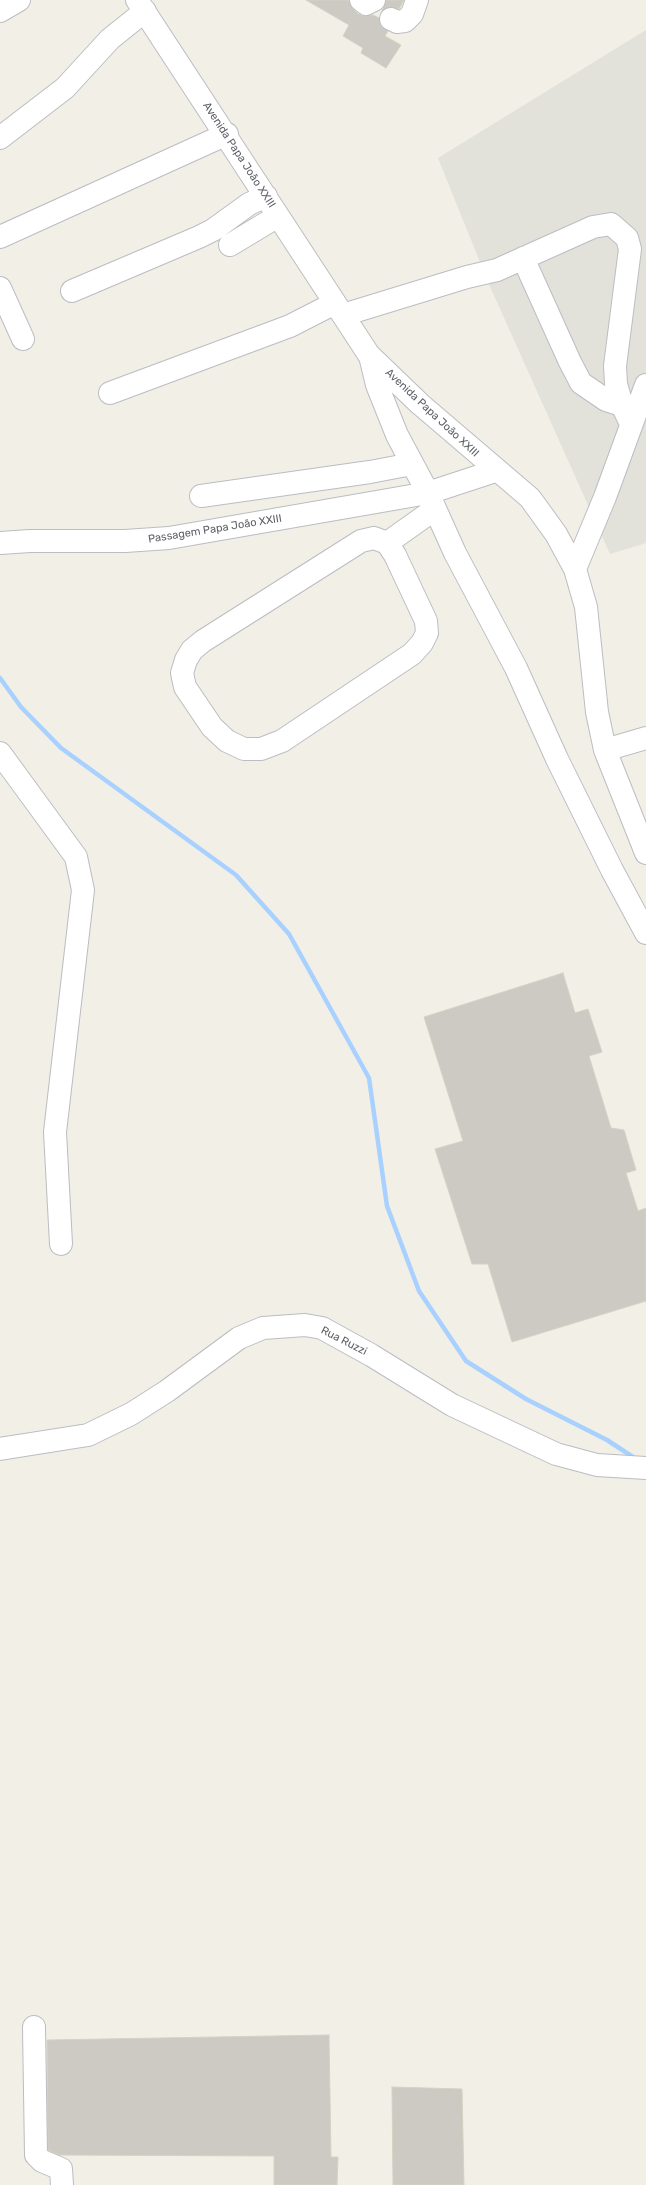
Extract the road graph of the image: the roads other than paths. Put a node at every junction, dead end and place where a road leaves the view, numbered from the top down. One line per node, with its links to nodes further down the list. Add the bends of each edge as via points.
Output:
1 (19, 0): 6 (street)
2 (361, 0): 3 (street, via 366,4)
3 (374, 0)
4 (417, 0): 7 (street, via 412,14 405,20 397,22)
5 (141, 6): 8 (street, Avenida Papa João XXIII); 9 (street, via 65,88)
6 (0, 12)
7 (391, 19)
8 (227, 134): 10 (street, Avenida Papa João XXIII); 12 (street)
9 (0, 138)
10 (266, 196): 11 (street, Avenida Papa João XXIII); 16 (street, via 249,204 199,237)
11 (278, 216): 13 (street); 17 (street, Avenida Papa João XXIII)
12 (0, 237)
13 (230, 245)
14 (523, 258): 17 (street, via 497,270); 22 (street, via 581,383); 22 (street, via 593,227 612,224 627,238 630,249 615,366 616,384)
15 (0, 288): 18 (street)
16 (72, 291)
17 (339, 309): 19 (street, Avenida Papa João XXIII); 21 (street)
18 (23, 339)
19 (369, 355): 23 (street, via 377,385); 24 (street, Avenida Papa João XXIII)
20 (646, 385): 22 (street)
21 (110, 393)
22 (627, 414): 29 (street, via 605,497)
23 (412, 464): 25 (street); 26 (street)
24 (495, 471): 26 (street); 29 (street, Avenida Papa João XXIII, via 530,498 556,534)
25 (201, 496)
26 (431, 501): 27 (street, Passagem Papa João XXIII, via 169,538); 28 (street); 34 (street, via 455,553 516,668 557,759 612,870)
27 (0, 543)
28 (387, 543): 28 (street, via 396,554 426,621 427,633 422,643 412,654 282,741 261,749 244,749 227,741 212,727 185,686 182,673 192,650 361,541 374,538)
29 (575, 570): 31 (street, Avenida Papa João XXIII, via 586,608 597,712)
30 (646, 738): 31 (street)
31 (605, 750): 33 (street, Avenida Papa João XXIII)
32 (0, 753): 35 (street, via 76,857 83,890 55,1132)
33 (646, 853)
34 (646, 932)
35 (61, 1244)
36 (0, 1450): 37 (street, Rua Ruzzi, via 88,1435 131,1414 161,1395 239,1338 263,1328 305,1325 322,1328 452,1405 556,1454 597,1465)
37 (646, 1468)
38 (34, 2027): 39 (street, via 36,2155 42,2161 61,2169)
39 (62, 2185)

